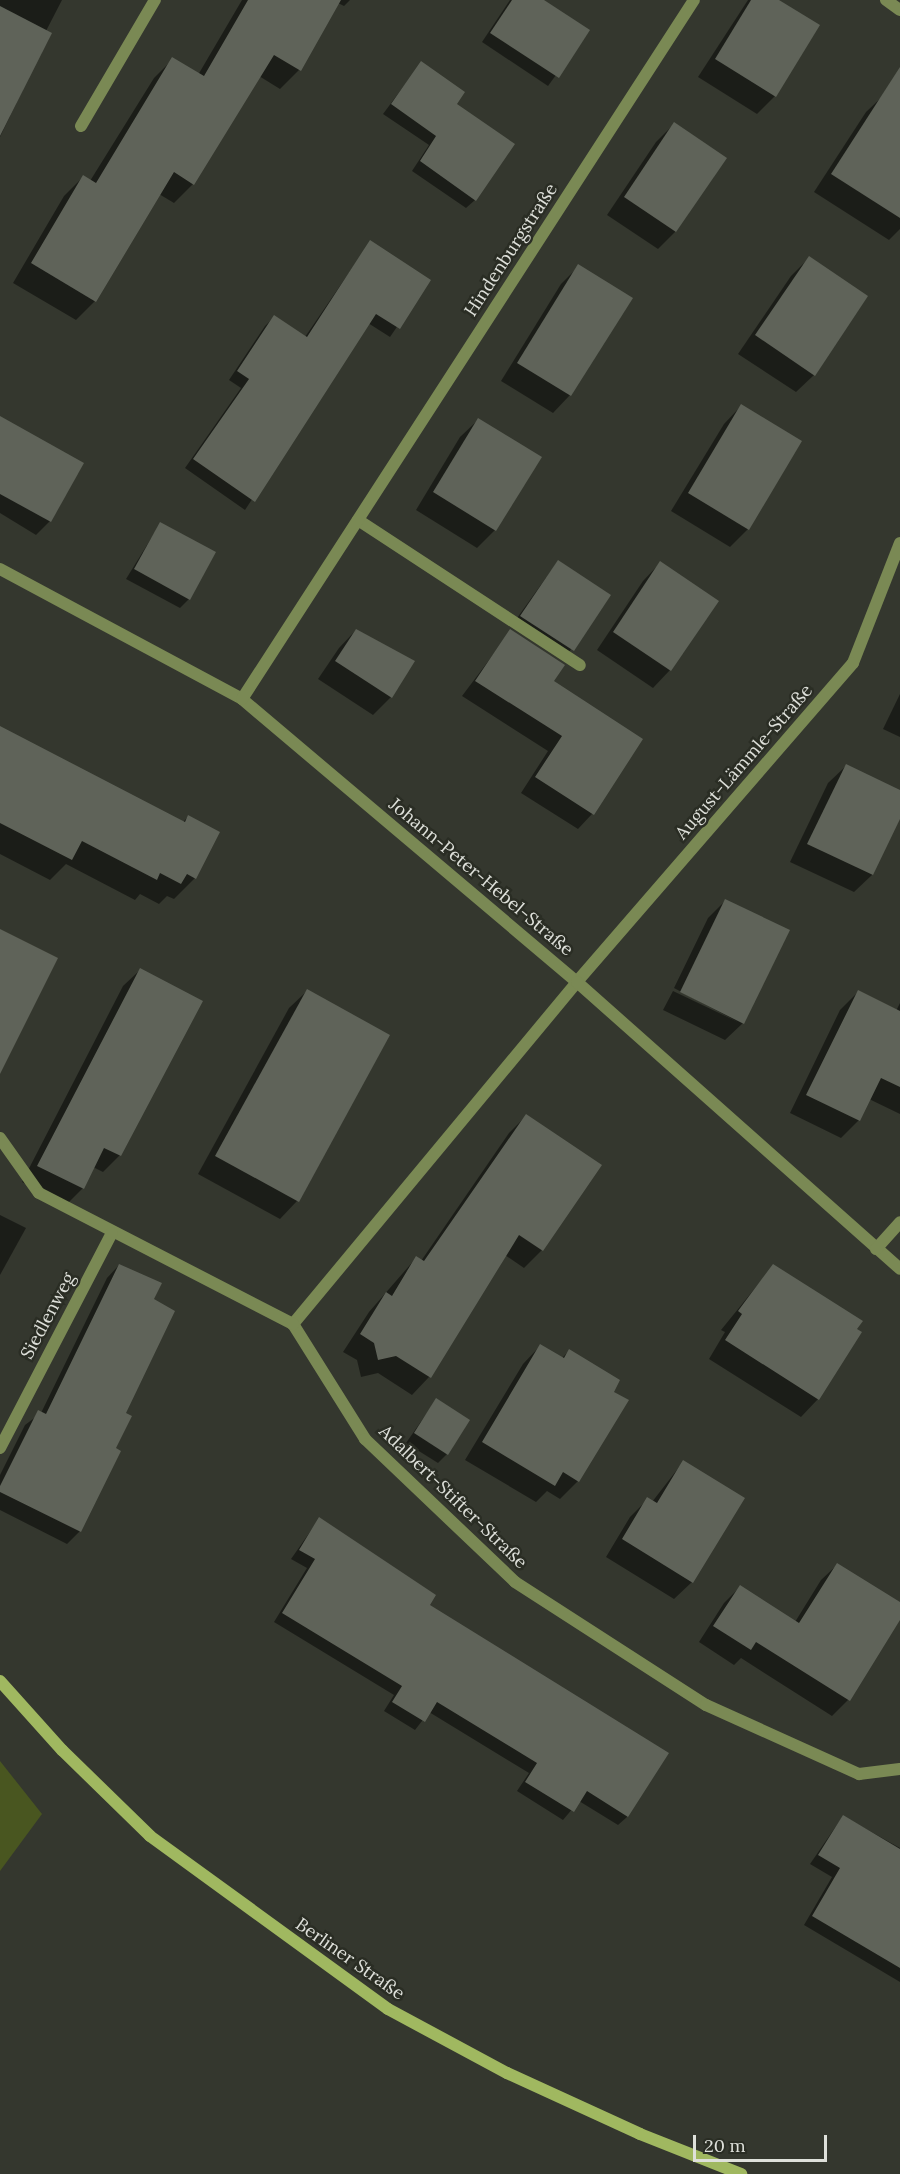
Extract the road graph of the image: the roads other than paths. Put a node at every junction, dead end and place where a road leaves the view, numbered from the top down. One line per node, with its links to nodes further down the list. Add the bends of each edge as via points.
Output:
1 (155, 0): 5 (street)
2 (694, 0): 6 (street, Hindenburgstraße)
3 (886, 0): 4 (street)
4 (900, 10)
5 (81, 126)
6 (358, 520): 9 (street); 10 (street, Hindenburgstraße)
7 (900, 543): 11 (street, August-Lämmle-Straße, via 853,663)
8 (0, 569): 10 (street, Johann-Peter-Hebel-Straße)
9 (580, 664)
10 (242, 699): 11 (street, Johann-Peter-Hebel-Straße)
11 (577, 982): 15 (street, Johann-Peter-Hebel-Straße); 17 (street)
12 (0, 1138): 14 (street, via 39,1194)
13 (900, 1222): 15 (street)
14 (112, 1233): 17 (street); 18 (street, Siedlenweg)
15 (876, 1249): 16 (street, Johann-Peter-Hebel-Straße)
16 (900, 1269)
17 (293, 1324): 20 (street, Adalbert-Stifter-Straße, via 365,1439 515,1582 706,1705 859,1773)
18 (0, 1448)
19 (0, 1681): 21 (main road, Berliner Straße, via 62,1750 150,1836 388,2009 507,2073 640,2134)
20 (900, 1769)
21 (741, 2174)

